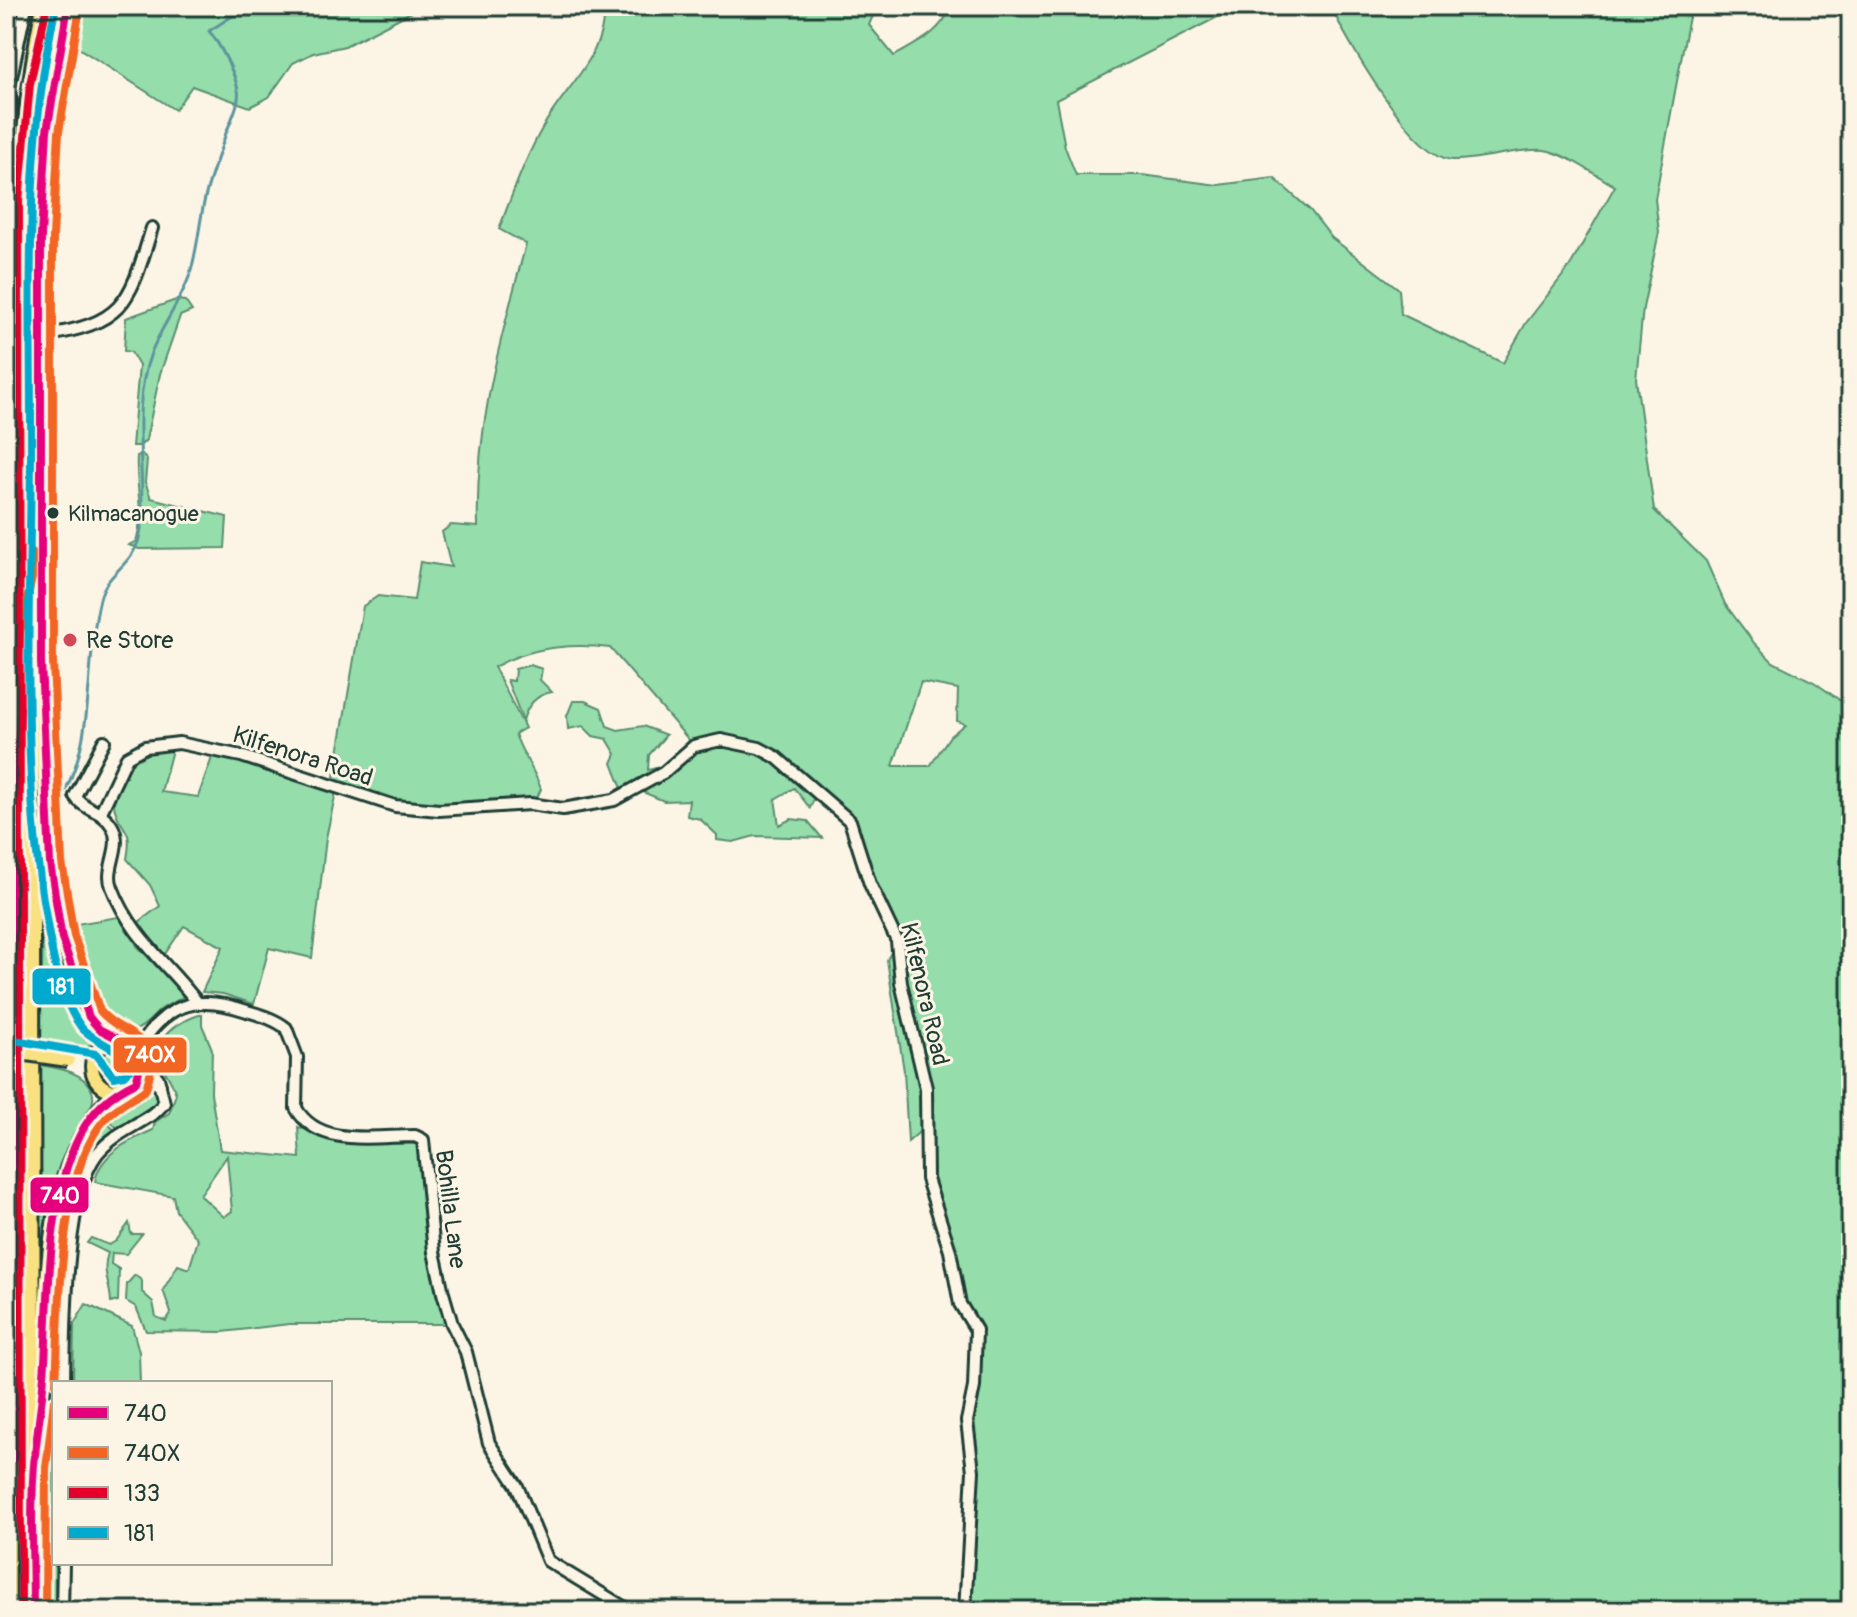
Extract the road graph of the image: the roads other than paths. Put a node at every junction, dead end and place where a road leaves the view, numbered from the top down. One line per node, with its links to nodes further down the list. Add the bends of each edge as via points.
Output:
1 (26, 6): 5 (street)
2 (44, 6): 7 (highway, via 20,148)
3 (59, 6): 24 (highway, via 42,85 31,201)
4 (68, 6): 8 (highway, via 47,131)
5 (7, 100): 7 (highway)
6 (152, 228): 8 (street, via 124,304 111,316)
7 (18, 256): 9 (highway)
8 (42, 336): 16 (highway, via 41,662 53,887 62,939 89,1017)
9 (19, 597): 10 (highway); 14 (highway, via 20,756)
10 (6, 681)
11 (104, 741): 13 (street, via 75,796)
12 (6, 792): 14 (highway)
13 (101, 812): 15 (street, via 116,839 112,889 141,942); 30 (street, Kilfenora Road, via 121,765 133,752 157,743 205,747 395,806 439,810 530,804 563,809 614,800 663,773 694,746 721,740 776,757 850,821 870,884 897,941 901,983 926,1088 927,1179 960,1304 976,1330 967,1421 973,1471)
14 (12, 888): 26 (highway)
15 (197, 1002): 18 (street, via 164,1016); 29 (street, Bohilla Lane, via 240,1008 286,1028 297,1057 296,1108 314,1130 423,1140 440,1280 466,1352 489,1443 517,1486 548,1561)
16 (117, 1041): 18 (main road); 19 (main road, via 97,1050)
17 (6, 1051): 19 (main road, bridge)
18 (138, 1054): 20 (main road); 21 (street)
19 (92, 1065): 22 (main road, via 99,1082)
20 (139, 1077): 21 (street); 22 (main road)
21 (160, 1085): 23 (street, via 164,1103 159,1109 115,1135 88,1169 69,1268)
22 (118, 1090): 24 (highway, via 80,1134 63,1188 51,1259)
23 (64, 1381)
24 (34, 1467): 27 (highway)
25 (63, 1565): 28 (street)
26 (17, 1611)
27 (33, 1611)
28 (62, 1611)
29 (630, 1611)
30 (965, 1611)

